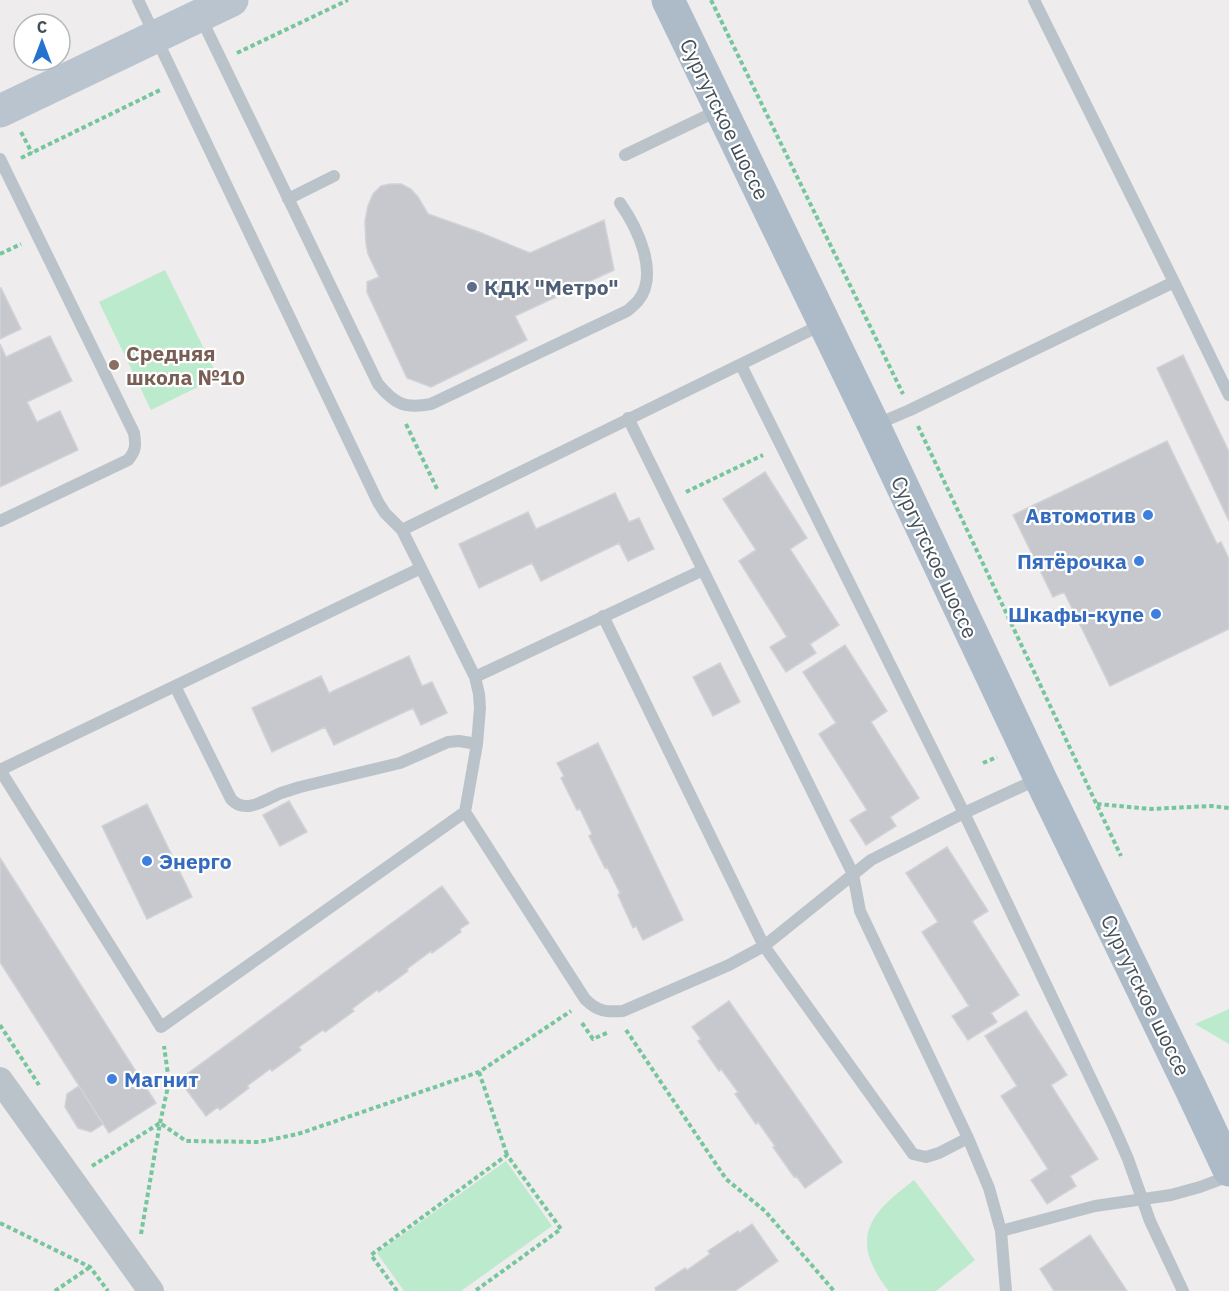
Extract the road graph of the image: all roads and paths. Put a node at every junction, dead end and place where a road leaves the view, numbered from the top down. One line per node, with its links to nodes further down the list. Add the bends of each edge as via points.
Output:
1 (138, 0): 6 (lane)
2 (232, 0): 5 (street)
3 (668, 0): 7 (main road, Сургутское шоссе)
4 (1034, 0): 14 (lane)
5 (200, 16): 6 (street); 12 (lane)
6 (156, 36): 8 (street); 23 (lane, via 378,502)
7 (720, 110): 9 (lane); 15 (main road, Сургутское шоссе)
8 (0, 111)
9 (625, 155)
10 (0, 159): 22 (lane, via 136,443 128,460)
11 (334, 176): 12 (lane)
12 (288, 199): 13 (lane, via 378,384 390,398 416,407 462,390 627,311 639,300 645,287 646,264 641,243)
13 (620, 203)
14 (1174, 282): 17 (lane); 19 (lane)
15 (824, 324): 16 (lane); 19 (main road, Сургутское шоссе)
16 (741, 365): 18 (lane); 20 (lane)
17 (1229, 395)
18 (628, 418): 21 (lane); 23 (lane)
19 (874, 426): 31 (main road, Сургутское шоссе)
20 (780, 447): 21 (path); 35 (lane)
21 (670, 500): 25 (lane)
22 (0, 520)
23 (402, 530): 24 (lane)
24 (421, 568): 27 (lane); 28 (lane)
25 (703, 570): 26 (lane); 36 (lane)
26 (603, 616): 27 (lane); 37 (lane)
27 (475, 677): 29 (lane, via 480,708)
28 (175, 686): 29 (lane, via 231,799 242,806 251,807 300,787 400,763 448,742); 30 (lane)
29 (477, 744): 34 (lane)
30 (0, 770): 42 (lane)
31 (1040, 778): 35 (lane); 47 (main road, Сургутское шоссе)
32 (1097, 804): 33 (path, via 1150,809)
33 (1229, 808)
34 (465, 812): 37 (lane, via 593,1007 607,1012 623,1011); 42 (lane)
35 (964, 813): 36 (lane, via 872,860); 55 (lane, via 1114,1127)
36 (853, 874): 37 (lane); 49 (lane, via 860,910)
37 (764, 946): 49 (lane, via 913,1154 926,1157)
38 (573, 1010): 44 (path)
39 (580, 1020): 43 (path, via 593,1039)
40 (0, 1025): 46 (path)
41 (622, 1026): 65 (path, via 726,1179 765,1211)
42 (161, 1027): 48 (path, via 169,1082)
43 (613, 1030)
44 (479, 1072): 48 (path, via 298,1134 259,1142 186,1141); 51 (path)
45 (0, 1080): 62 (street)
46 (43, 1091)
47 (1203, 1114): 50 (main road, Сургутское шоссе); 53 (main road, Сургутское шоссе)
48 (160, 1123): 52 (path, via 92,1166); 58 (path)
49 (968, 1138): 57 (lane)
50 (1229, 1149)
51 (507, 1155): 63 (path, via 371,1255); 64 (path, via 561,1229)
52 (86, 1157)
53 (1229, 1170)
54 (1229, 1176): 55 (lane, via 1186,1191)
55 (1142, 1200): 57 (lane, via 1095,1206); 67 (lane)
56 (0, 1222): 59 (path)
57 (1001, 1231): 66 (lane)
58 (141, 1236)
59 (90, 1267): 60 (path); 61 (path)
60 (56, 1291)
61 (108, 1291)
62 (151, 1291)
63 (397, 1291)
64 (475, 1291)
65 (834, 1291)
66 (1006, 1291)
67 (1183, 1291)

